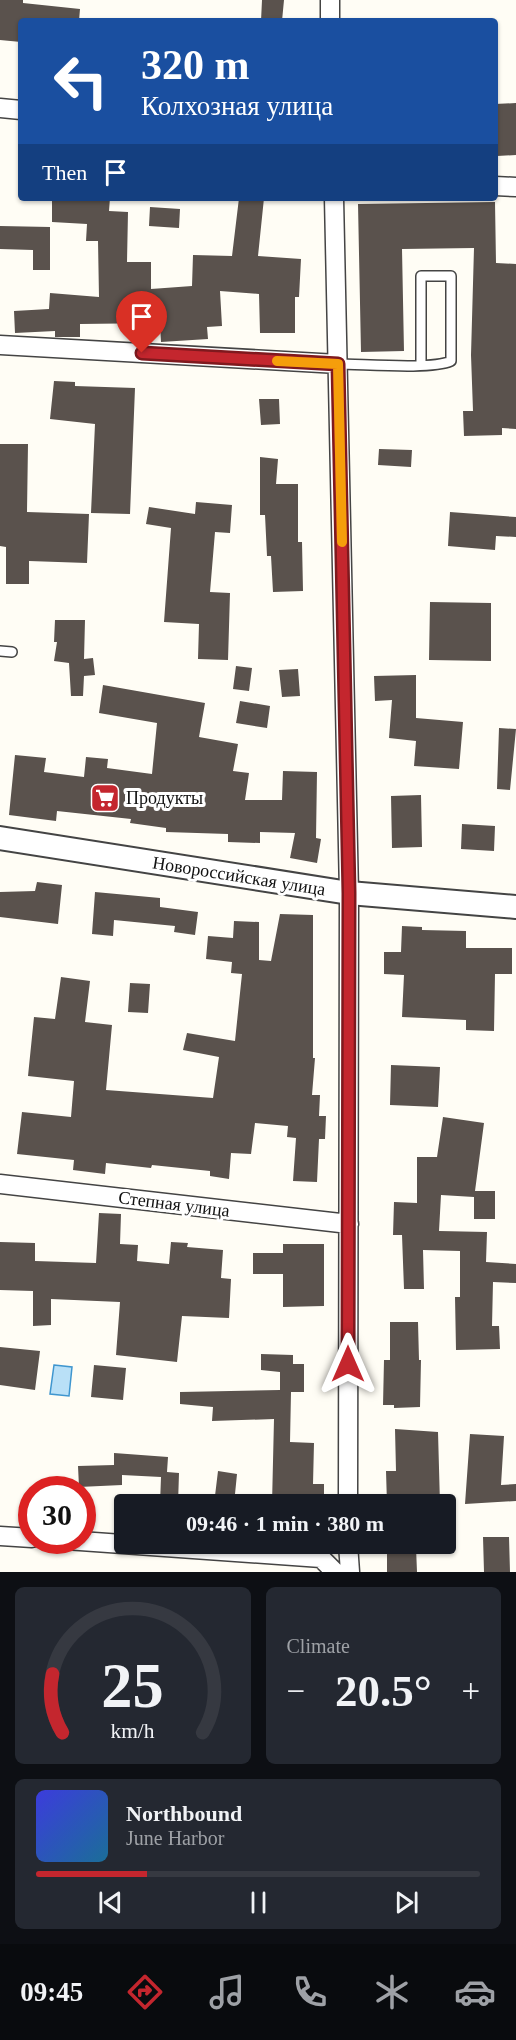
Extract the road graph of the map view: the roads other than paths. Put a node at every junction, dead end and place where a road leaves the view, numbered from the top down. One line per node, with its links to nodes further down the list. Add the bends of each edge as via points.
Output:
1 (330, 0): 2 (street)
2 (330, 18)
3 (0, 108): 4 (street)
4 (18, 110)
5 (498, 186): 6 (street)
6 (516, 187)
7 (334, 201): 9 (street)
8 (0, 345): 9 (street)
9 (338, 364): 10 (lane); 14 (street)
10 (421, 365): 10 (lane, via 421,276 451,276 452,361)
11 (0, 651): 12 (lane)
12 (12, 652)
13 (0, 837): 14 (street, Новороссийская улица)
14 (349, 893): 15 (street, Новороссийская улица); 17 (street)
15 (516, 907)
16 (0, 1184): 17 (street, Степная улица)
17 (348, 1224): 18 (street)
18 (348, 1494)
19 (0, 1536): 20 (street)
20 (18, 1537)
21 (96, 1542): 23 (street, via 321,1558)
22 (349, 1554): 24 (street)
23 (335, 1572)
24 (350, 1572)

